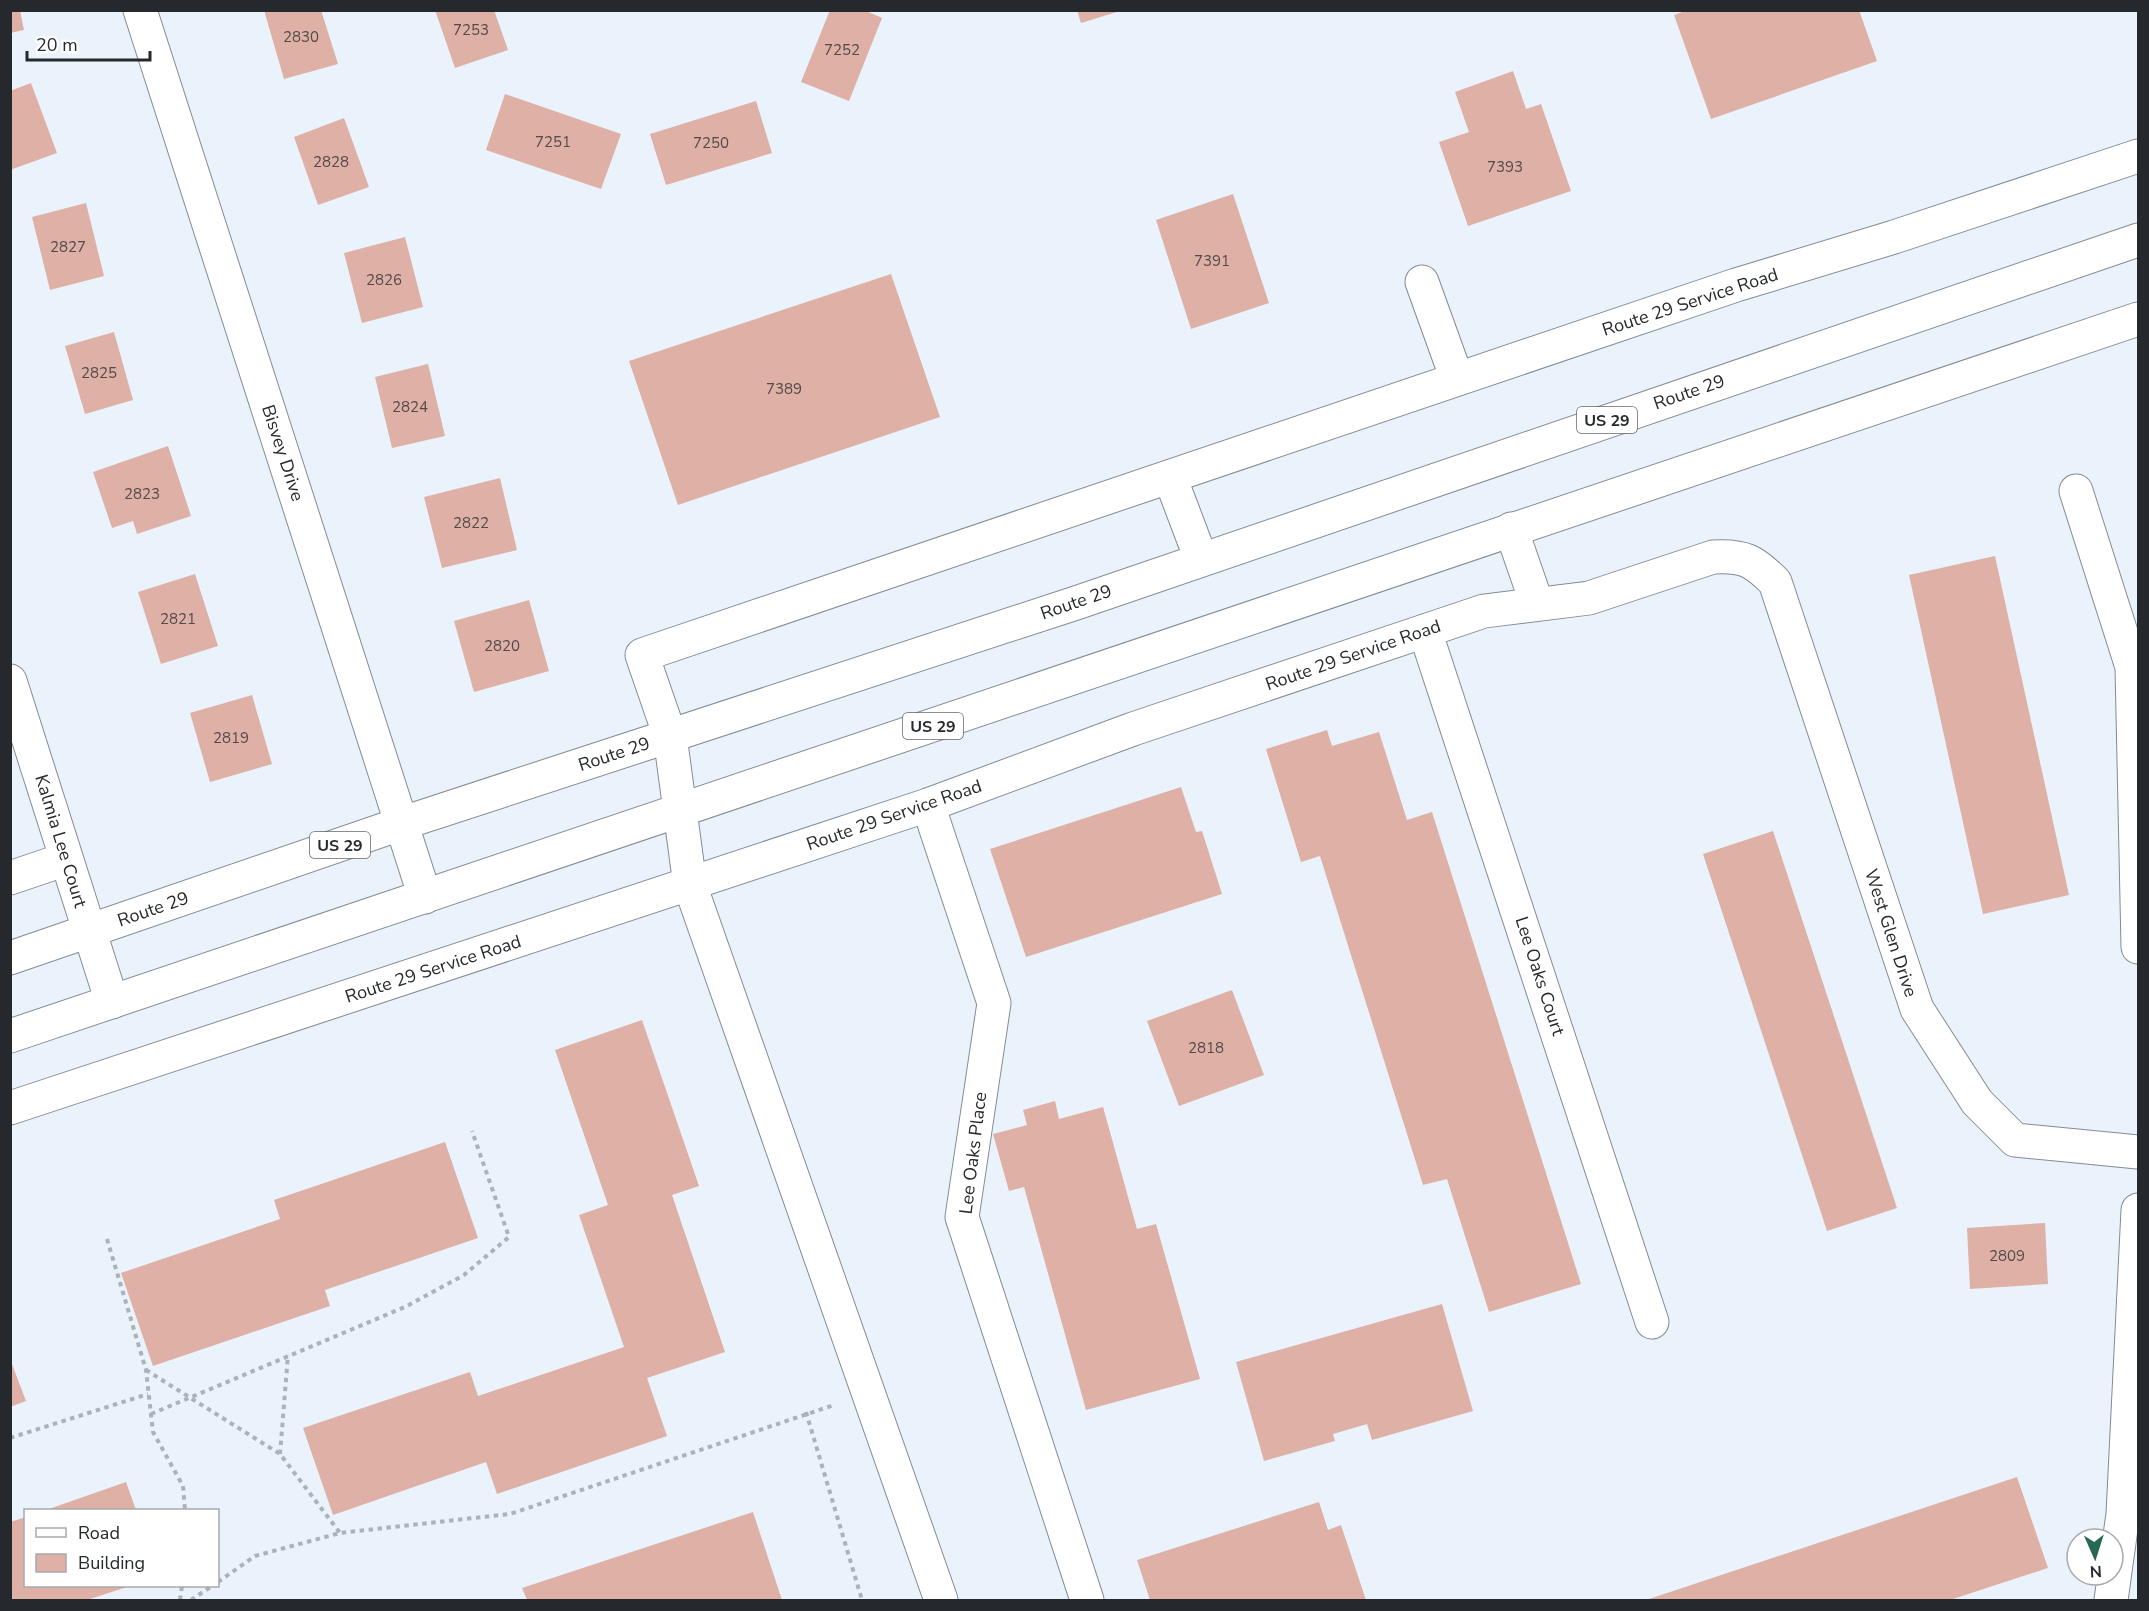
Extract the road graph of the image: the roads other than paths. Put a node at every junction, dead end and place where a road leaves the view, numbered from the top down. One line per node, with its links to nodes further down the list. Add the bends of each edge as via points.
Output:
1 (140, 10): 18 (street, Bisvey Drive)
2 (2139, 156): 6 (street, Route 29 Service Road)
3 (2139, 240): 10 (street, Route 29 / US 29)
4 (1422, 282): 6 (street)
5 (2139, 320): 9 (street, US 29)
6 (1457, 379): 7 (street, Route 29 Service Road)
7 (1170, 477): 10 (street); 15 (street, Route 29 Service Road, via 642,655)
8 (2076, 491): 24 (street, via 2132,667)
9 (1511, 529): 12 (street); 17 (street, US 29)
10 (1201, 559): 15 (street, Route 29 / US 29)
11 (1775, 582): 12 (street, Route 29 Service Road, via 1756,564 1734,556 1713,557 1589,598); 29 (street, West Glen Drive, via 1917,1009 1977,1102 2015,1140)
12 (1537, 604): 13 (street, Route 29 Service Road, via 1484,610)
13 (1425, 631): 16 (street, Route 29 Service Road, via 1133,729); 31 (street, Lee Oaks Court)
14 (10, 681): 19 (street, Kalmia Lee Court)
15 (670, 736): 17 (street); 18 (street, Route 29 / US 29)
16 (928, 805): 21 (street, Route 29 Service Road); 33 (street, Lee Oaks Place, via 994,1003 962,1217)
17 (680, 811): 21 (street); 22 (street, US 29)
18 (403, 823): 22 (street, Bisvey Drive); 23 (street, Route 29 / US 29)
19 (66, 859): 20 (street); 23 (street, Kalmia Lee Court)
20 (10, 878)
21 (690, 885): 28 (street, Route 29 Service Road); 32 (street)
22 (425, 897): 26 (street, US 29)
23 (89, 931): 25 (street, Route 29 / US 29); 26 (street, Kalmia Lee Court)
24 (2139, 947)
25 (10, 957)
26 (112, 1002): 27 (street, US 29)
27 (10, 1036)
28 (10, 1108)
29 (2139, 1152)
30 (2139, 1210): 34 (street, via 2123,1514)
31 (1652, 1322)
32 (941, 1600)
33 (1087, 1600)
34 (2111, 1600)

